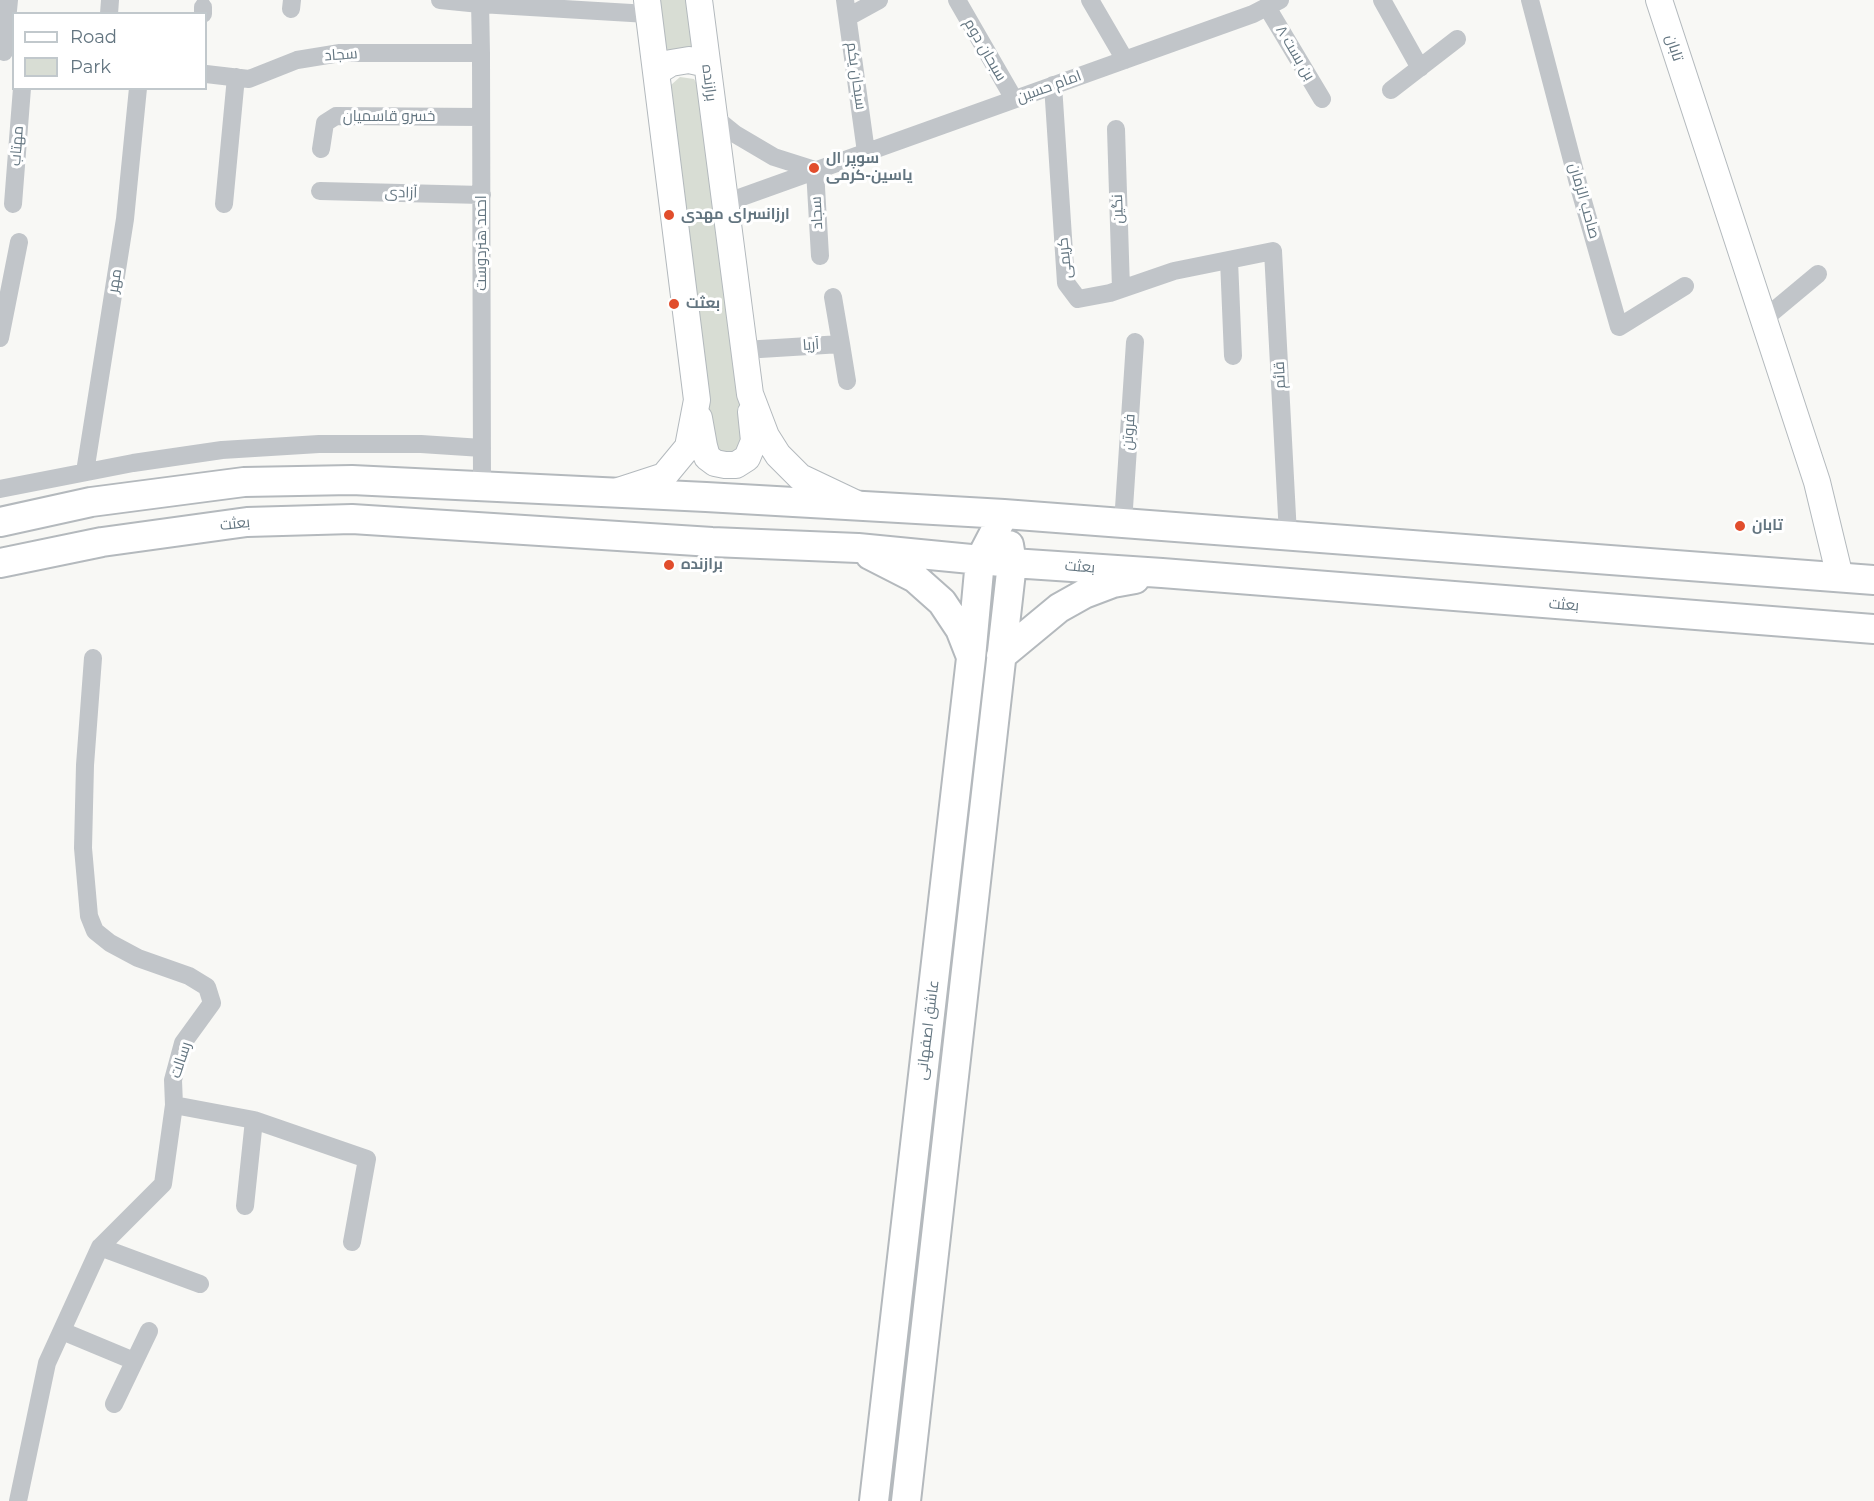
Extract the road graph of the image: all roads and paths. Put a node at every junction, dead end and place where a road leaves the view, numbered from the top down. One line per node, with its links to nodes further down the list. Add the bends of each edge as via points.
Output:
1 (9, 0): 15 (street)
2 (440, 0): 10 (street)
3 (699, 0): 18 (main road, برازنده)
4 (879, 0): 13 (street)
5 (957, 0): 27 (street, سبحان دوم)
6 (1090, 0): 17 (street)
7 (1382, 0): 19 (street)
8 (1530, 0): 44 (street, صاحب الزمان, via 1620,327)
9 (1659, 0): 47 (main road, تابان)
10 (480, 2): 12 (street); 16 (street, احمد هنردوست)
11 (1274, 3): 17 (street, امام حسین); 28 (street, بن بست ۸)
12 (647, 7): 20 (main road)
13 (847, 9): 33 (street, سبحان یکم)
14 (1457, 39): 19 (street)
15 (6, 52)
16 (481, 53): 22 (street, سجاد, via 340,53 297,60 249,79); 29 (street, احمد هنردوست)
17 (1125, 60): 23 (street, امام حسین)
18 (707, 64): 20 (main road, via 690,60 671,63); 30 (main road, برازنده)
19 (1420, 68): 26 (street)
20 (656, 72): 55 (main road)
21 (207, 74): 22 (street, سجاد)
22 (236, 77): 39 (street)
23 (1053, 85): 27 (street, امام حسین); 45 (street, کریمی, via 1066,283 1078,299)
24 (22, 90): 38 (street, مهتاب)
25 (138, 90): 57 (street, مهر, via 125,219)
26 (1391, 90)
27 (1014, 99): 33 (street, امام حسین)
28 (1322, 99)
29 (481, 117): 32 (street, خسرو قاسمیان, via 336,116 325,123); 36 (street, احمد هنردوست)
30 (714, 117): 34 (street, via 774,157); 37 (main road, برازنده)
31 (1116, 129): 45 (street, نگین)
32 (321, 149)
33 (866, 152): 34 (street, امام حسین)
34 (815, 170): 37 (street, امام حسین); 41 (street, سجاد)
35 (320, 191): 36 (street, آزادی)
36 (482, 195): 56 (street, احمد هنردوست)
37 (725, 202): 51 (main road, برازنده)
38 (13, 204)
39 (224, 204)
40 (19, 242): 48 (street)
41 (819, 256)
42 (1233, 259): 45 (street, کریمی, via 1174,271); 52 (street); 67 (street, قائم, via 1273,251)
43 (1818, 274): 47 (street)
44 (1685, 286)
45 (1121, 289)
46 (833, 297): 50 (street)
47 (1764, 319): 73 (main road, تابان, via 1817,482)
48 (0, 338)
49 (1136, 342): 66 (street, فروتن)
50 (840, 344): 51 (street, آریا); 53 (street, آریا)
51 (744, 350): 54 (main road, برازنده)
52 (1233, 356)
53 (846, 381)
54 (750, 394): 55 (main road, via 754,441 747,458 736,465 715,464 707,456); 62 (main road, برازنده, via 778,455 800,477)
55 (697, 400): 61 (main road, via 688,447 664,476)
56 (482, 448): 57 (street, via 319,444 222,450); 59 (street, احمد هنردوست)
57 (85, 472): 60 (street)
58 (352, 480): 59 (main road); 64 (main road); 65 (main road, via 244,482 91,502)
59 (482, 486): 61 (main road)
60 (0, 489)
61 (615, 492): 62 (main road)
62 (860, 506): 63 (main road)
63 (1004, 514): 66 (main road); 69 (main road); 71 (main road, عاشق اصفهانی)
64 (352, 519): 68 (main road, بعثت); 70 (main road, بعثت, via 247,522 102,542)
65 (0, 522)
66 (1123, 523): 67 (main road)
67 (1288, 535): 73 (main road)
68 (858, 548): 69 (main road, بعثت); 78 (main road, via 915,578 942,602 960,629)
69 (980, 560): 71 (main road, بعثت); 78 (main road, عاشق اصفهانی)
70 (0, 563)
71 (1012, 563): 72 (main road, بعثت); 76 (main road, عاشق اصفهانی)
72 (1162, 573): 75 (main road, بعثت); 76 (main road, via 1113,583 1084,594 1059,608)
73 (1840, 577): 74 (main road)
74 (1874, 580)
75 (1874, 629)
76 (1001, 656): 91 (main road, عاشق اصفهانی)
77 (93, 658): 79 (street, رسالت, via 83,848 89,916 95,931 110,944 189,976 207,987 212,1003 183,1043 173,1080)
78 (971, 658): 90 (main road, عاشق اصفهانی)
79 (174, 1105): 80 (street); 83 (street, رسالت, via 163,1184)
80 (254, 1120): 81 (street); 82 (street, via 367,1159)
81 (245, 1206)
82 (352, 1242)
83 (100, 1247): 84 (street); 85 (street, رسالت)
84 (200, 1284)
85 (62, 1331): 87 (street); 89 (street, رسالت, via 47,1363)
86 (148, 1331): 87 (street)
87 (134, 1362): 88 (street)
88 (114, 1404)
89 (18, 1501)
90 (874, 1501)
91 (906, 1501)

